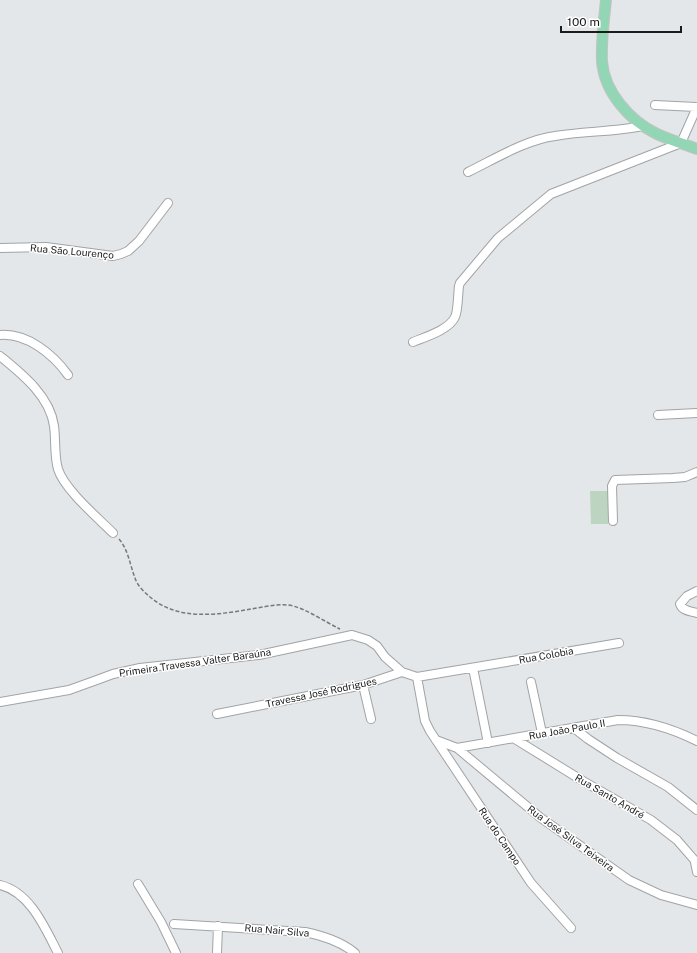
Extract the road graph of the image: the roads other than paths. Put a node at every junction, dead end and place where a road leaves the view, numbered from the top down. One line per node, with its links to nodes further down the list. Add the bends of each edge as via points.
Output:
1 (606, 0): 4 (main road, via 602,62 607,83 619,104)
2 (655, 105): 3 (street)
3 (697, 107): 5 (street)
4 (643, 126): 5 (main road); 7 (street, via 554,136 532,142)
5 (681, 143): 6 (main road); 11 (street, via 551,194 498,238 460,283 456,317 450,324)
6 (697, 149)
7 (468, 172)
8 (168, 203): 9 (street, Rua São Lourenço, via 140,242 121,254 107,256 46,248)
9 (0, 248)
10 (0, 335): 13 (street, via 9,334 38,346 59,362)
11 (413, 342)
12 (0, 356): 18 (street, via 33,385 51,412 58,468 63,479 85,506)
13 (68, 375)
14 (697, 413): 15 (street)
15 (658, 415)
16 (697, 472): 17 (street, via 685,477 615,480 612,486)
17 (613, 521)
18 (113, 533)
19 (697, 591): 20 (street, via 687,596 680,604 684,610)
20 (697, 613)
21 (619, 643): 22 (street, Rua Colobia)
22 (473, 668): 24 (street); 35 (street)
23 (402, 672): 24 (street); 26 (street, Travessa José Rodrigues); 27 (street, Primeira Travessa Valter Baraúna, via 377,646 352,635 259,655 140,668 113,674 69,690)
24 (417, 676): 32 (street, Rua do Campo, via 425,721)
25 (531, 682): 31 (street)
26 (364, 685): 28 (street, Travessa José Rodrigues); 29 (street)
27 (0, 702)
28 (217, 714)
29 (371, 719)
30 (574, 728): 31 (street, Rua João Paulo II); 34 (street, Rua João Paulo II, via 630,720 683,734); 37 (street, via 617,758 668,787)
31 (542, 733): 33 (street, Rua João Paulo II)
32 (436, 739): 36 (street); 45 (street, Rua do Campo, via 531,883)
33 (515, 739): 35 (street, Rua João Paulo II); 38 (street, Rua Santo André, via 651,820 677,840)
34 (697, 741)
35 (488, 743): 36 (street, Rua João Paulo II)
36 (457, 748): 42 (street, Rua José Silva Teixeira, via 541,818 629,880 661,895)
37 (697, 810)
38 (696, 863): 39 (street)
39 (697, 872)
40 (138, 884): 47 (street)
41 (0, 885): 46 (street, via 19,893 30,904)
42 (697, 905)
43 (174, 924): 44 (street, Rua Nair Silva)
44 (218, 926): 48 (street); 49 (street, Rua Nair Silva, via 305,932 325,936)
45 (571, 928)
46 (58, 953)
47 (176, 953)
48 (218, 953)
49 (355, 953)

